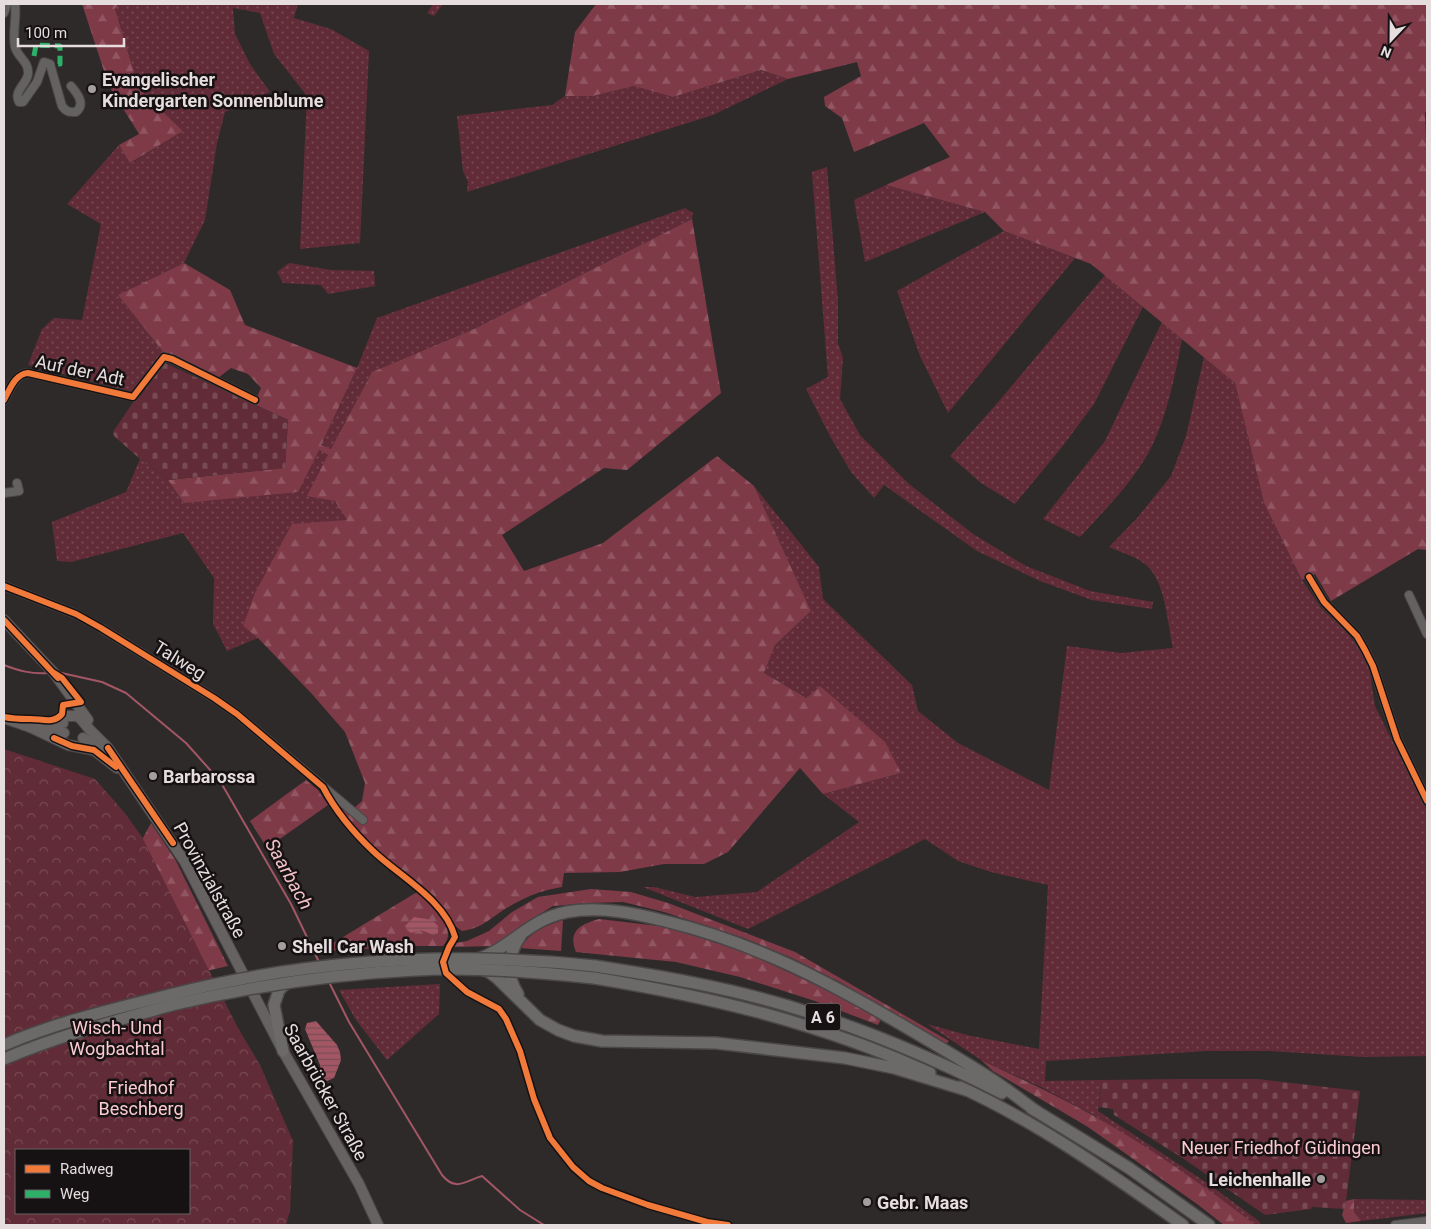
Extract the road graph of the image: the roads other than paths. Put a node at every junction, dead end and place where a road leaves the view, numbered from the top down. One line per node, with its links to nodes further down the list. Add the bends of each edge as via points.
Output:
1 (7, 4): 3 (street)
2 (15, 4): 4 (street, via 15,47 28,65 28,77 17,95 19,102 26,99 37,82 44,62 50,64 62,106 69,112 76,112 81,104)
3 (4, 13)
4 (71, 86)
5 (4, 400): 6 (street, Auf der Adt, via 22,373 133,397 164,357)
6 (255, 400)
7 (17, 483): 8 (street, via 19,491)
8 (4, 493)
9 (1309, 577): 21 (street, via 1324,602 1357,636 1365,650 1397,739)
10 (4, 586): 22 (street, Talweg, via 84,619 214,698)
11 (1409, 595): 13 (street)
12 (4, 620): 14 (main road, Provinzialstraße)
13 (1427, 634)
14 (63, 684): 16 (main road); 18 (main road, Provinzialstraße, via 87,717 90,724)
15 (4, 718): 16 (main road, via 39,725); 17 (main road)
16 (65, 724): 17 (main road); 18 (main road, via 71,739 78,740); 18 (main road, via 77,716)
17 (30, 728): 19 (main road, via 68,745 94,750)
18 (86, 734): 19 (main road, Provinzialstraße); 20 (main road, Provinzialstraße, via 108,748)
19 (117, 768): 20 (main road, Provinzialstraße)
20 (128, 778): 27 (main road, Provinzialstraße, via 185,862)
21 (1427, 801)
22 (363, 820)
23 (525, 929): 24 (highway, via 489,954); 29 (highway, A 6, via 511,955 509,968 512,984); 34 (highway, via 567,912 622,912 680,924 753,948 858,999 991,1078)
24 (461, 965): 26 (highway, A 6, bridge); 29 (highway, A 6, via 489,972)
25 (594, 972): 28 (highway, A 6, bridge, via 417,970 304,980 208,997); 33 (highway, A 6, via 784,1018 900,1059); 34 (highway, A 6, via 651,975 787,1006 841,1023 938,1061)
26 (286, 977): 27 (highway, A 6); 31 (highway, via 274,1005)
27 (247, 982): 31 (main road, Saarbrücker Straße)
28 (171, 1000): 30 (highway, A 6, via 80,1018); 32 (highway, A 6)
29 (525, 1006): 33 (highway, A 6, via 558,1030 588,1039 716,1043 828,1056 894,1068)
30 (4, 1045)
31 (283, 1051): 36 (main road, Saarbrücker Straße, via 360,1184)
32 (4, 1059)
33 (966, 1090): 37 (highway, A 6, via 1062,1144)
34 (1036, 1111): 38 (highway, A 6, via 1129,1168)
35 (1427, 1221): 39 (street)
36 (378, 1225)
37 (1183, 1225)
38 (1210, 1225)
39 (1395, 1225)

